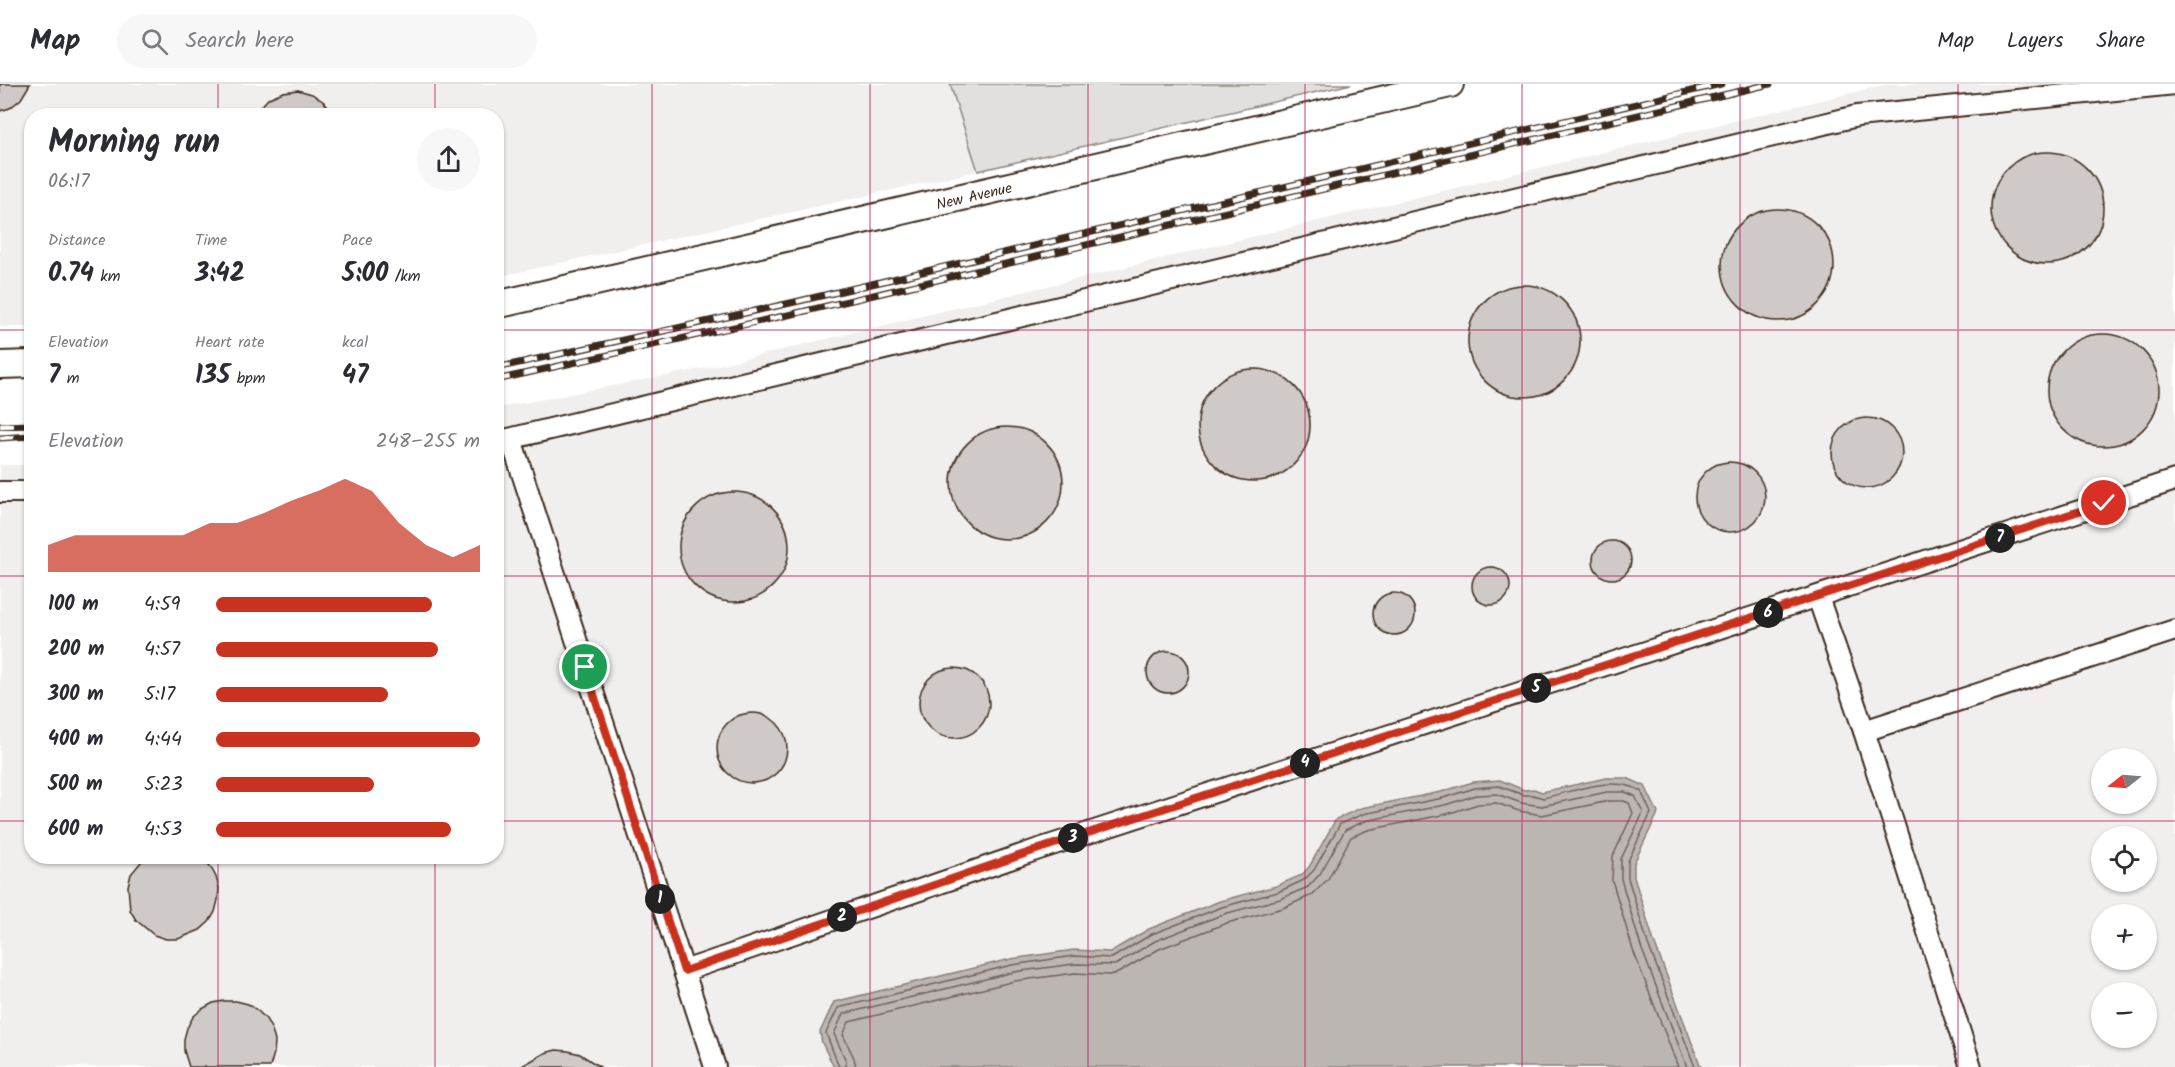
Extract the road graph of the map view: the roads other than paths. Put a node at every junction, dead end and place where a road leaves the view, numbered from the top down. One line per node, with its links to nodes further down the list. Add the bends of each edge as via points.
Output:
1 (1450, 84): 3 (main road, New Avenue)
2 (2175, 84): 6 (lane, via 1857,116)
3 (504, 303)
4 (24, 364): 5 (main road)
5 (0, 365)
6 (504, 441): 13 (lane)
7 (2175, 480): 10 (lane)
8 (0, 492): 9 (lane)
9 (24, 492)
10 (1818, 597): 12 (lane); 13 (lane, via 1036,850)
11 (2175, 630): 12 (lane)
12 (1864, 731): 15 (lane)
13 (684, 971): 14 (lane)
14 (715, 1067)
15 (1971, 1067)

